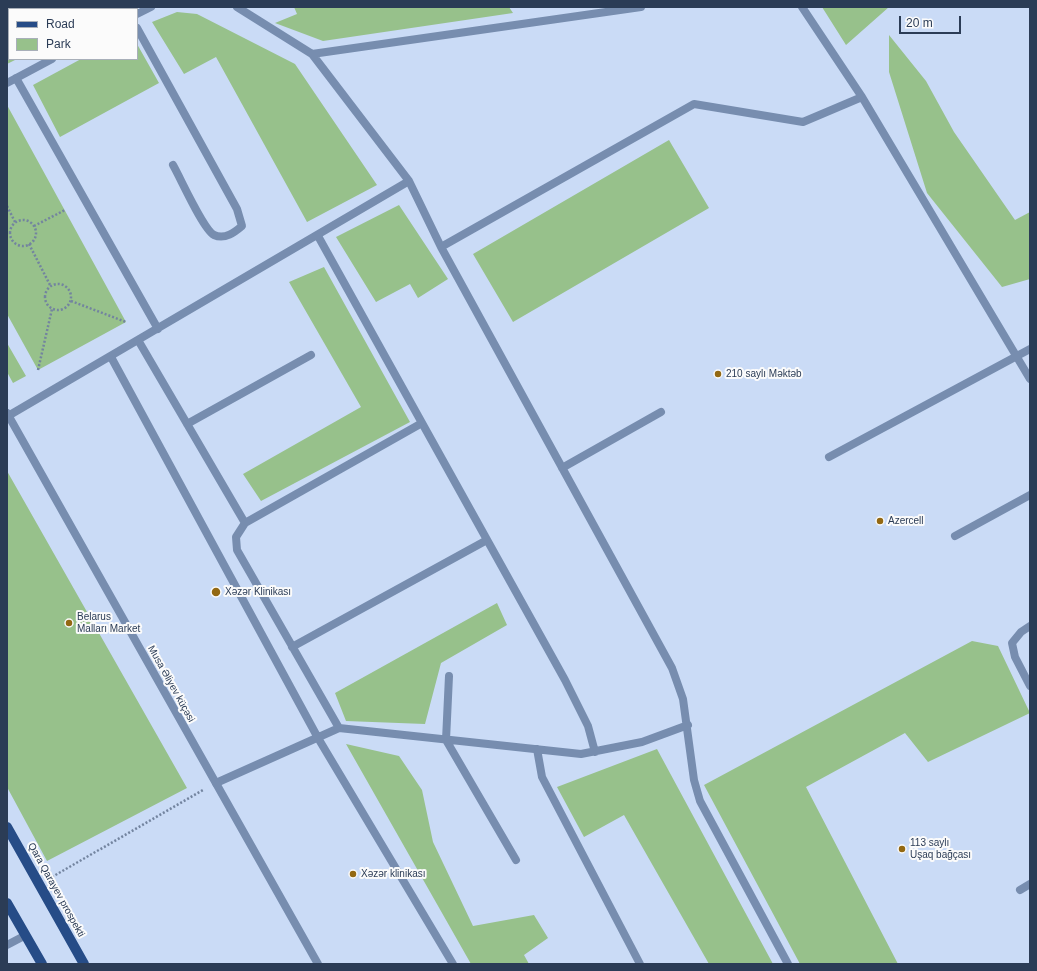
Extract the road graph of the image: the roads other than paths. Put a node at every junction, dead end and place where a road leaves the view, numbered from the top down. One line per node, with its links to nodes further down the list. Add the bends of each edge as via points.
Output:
1 (151, 7): 5 (street)
2 (237, 7): 7 (street)
3 (641, 7): 7 (street)
4 (802, 7): 11 (street)
5 (138, 14)
6 (138, 30): 12 (street, via 237,210 242,226 234,234 214,235 205,226)
7 (312, 54): 13 (street)
8 (50, 60): 9 (street)
9 (16, 78): 10 (street); 16 (street)
10 (7, 83)
11 (862, 97): 15 (street, via 803,122 694,104); 20 (street)
12 (173, 165)
13 (409, 181): 14 (street); 15 (street)
14 (318, 236): 16 (street); 25 (street)
15 (441, 247): 28 (street)
16 (158, 329): 17 (street)
17 (138, 340): 21 (street); 26 (street)
18 (1030, 349): 20 (street)
19 (311, 355): 26 (street)
20 (1017, 355): 22 (street); 27 (street)
21 (110, 357): 24 (street); 39 (street)
22 (1030, 379)
23 (661, 412): 28 (street)
24 (8, 415): 43 (street, Musa Əliyev küçəsi)
25 (422, 423): 30 (street); 32 (street)
26 (187, 424): 30 (street)
27 (829, 457)
28 (562, 468): 37 (street, via 672,668 683,699)
29 (1030, 495): 31 (street)
30 (245, 523): 34 (street, via 236,536 237,550)
31 (955, 536)
32 (487, 540): 34 (street); 42 (street, via 585,719)
33 (1030, 626): 36 (street, via 1012,643 1015,657)
34 (292, 647): 38 (street)
35 (449, 676): 40 (street)
36 (1030, 686)
37 (688, 726): 42 (street, via 642,742); 56 (street, via 694,780 700,801)
38 (339, 728): 39 (street); 40 (street)
39 (318, 738): 43 (street); 54 (street)
40 (446, 740): 41 (street); 45 (street)
41 (537, 749): 42 (street, via 581,754); 55 (street, via 542,778)
42 (595, 752)
43 (216, 783): 53 (street, Musa Əliyev küçəsi)
44 (7, 827): 52 (main road, Qara Qarayev prospekti)
45 (516, 860)
46 (1030, 884): 47 (street)
47 (1020, 890)
48 (7, 903): 49 (main road)
49 (26, 935): 50 (street); 51 (main road)
50 (7, 945)
51 (42, 964)
52 (84, 964)
53 (318, 964)
54 (453, 964)
55 (640, 964)
56 (788, 964)

